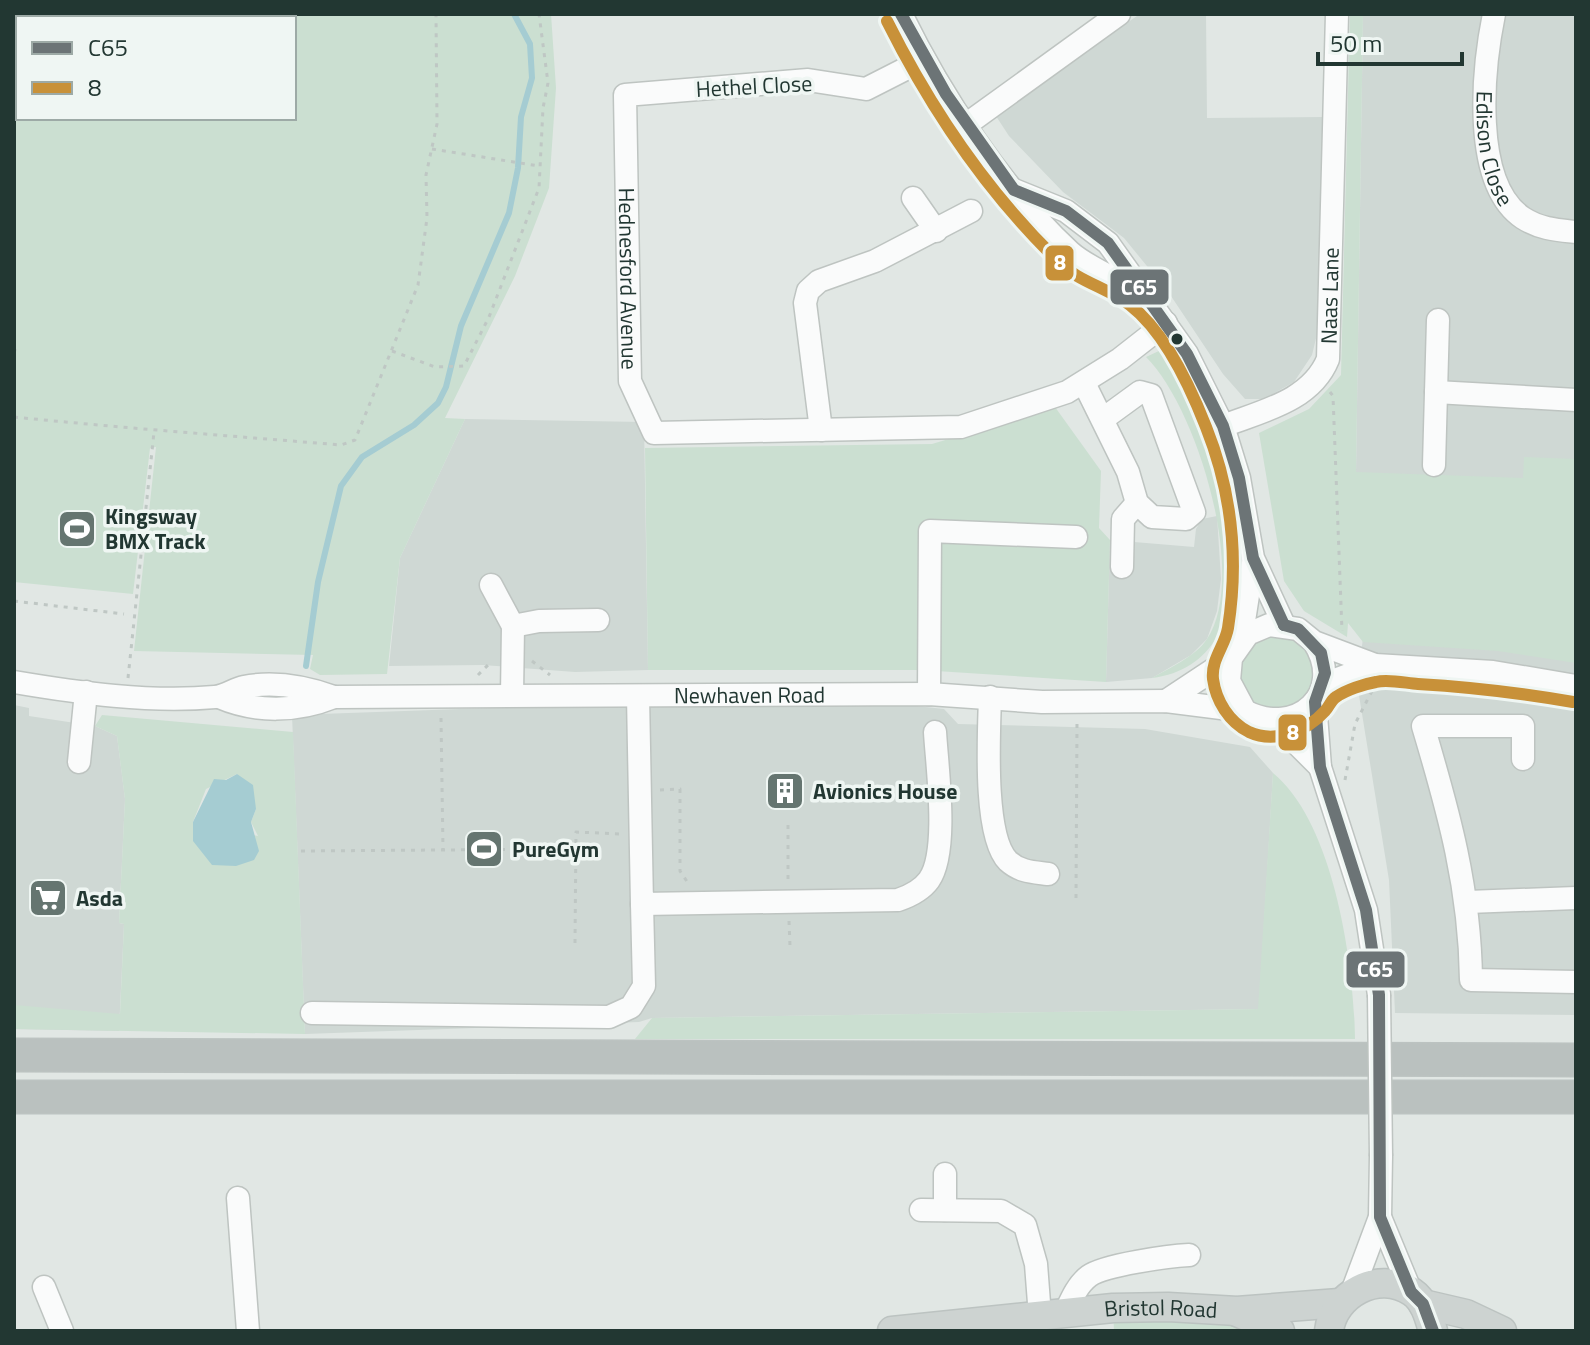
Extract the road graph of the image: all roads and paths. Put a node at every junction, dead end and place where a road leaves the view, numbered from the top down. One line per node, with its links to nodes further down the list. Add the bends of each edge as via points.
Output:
1 (436, 14): 10 (path, via 437,124)
2 (539, 14): 11 (path, via 548,83)
3 (901, 14): 7 (street)
4 (1119, 14): 9 (street)
5 (1337, 14): 23 (street, Naas Lane, via 1331,337)
6 (1494, 14): 16 (street, Edison Close, via 1486,134 1494,182 1523,218 1547,230)
7 (923, 60): 8 (street, Hethel Close, via 866,89 808,80); 9 (street)
8 (625, 95): 30 (street, Hednesford Avenue, via 630,381 654,433)
9 (967, 124): 12 (street)
10 (432, 149): 11 (path); 21 (path, via 418,285)
11 (539, 166): 21 (path, via 537,197 467,362 440,368)
12 (1014, 190): 17 (street, via 1072,254); 17 (street, via 1066,211 1108,243)
13 (913, 198): 15 (street)
14 (971, 211): 15 (street)
15 (936, 231): 30 (street, via 819,281 808,291 805,303)
16 (1576, 232)
17 (1143, 294): 19 (street)
18 (1438, 320): 25 (street)
19 (1166, 323): 24 (street, Hednesford Avenue); 29 (street)
20 (15, 349): 22 (path)
21 (392, 351): 31 (path, via 360,434 348,444)
22 (14, 361)
23 (1318, 377): 29 (street, via 1290,400); 44 (path, via 1333,396)
24 (1084, 383): 28 (street); 30 (street, Hednesford Avenue, via 1039,404 961,427)
25 (1436, 392): 26 (street); 32 (street)
26 (1576, 400)
27 (14, 417): 31 (path)
28 (1103, 419): 33 (street); 33 (street, via 1140,392 1151,395 1194,512 1186,519 1152,517)
29 (1223, 426): 35 (street, via 1246,506)
30 (821, 430)
31 (154, 432): 53 (path)
32 (1434, 465)
33 (1137, 503): 36 (street, via 1123,519)
34 (1076, 537): 51 (street, via 930,531)
35 (1253, 558): 41 (street); 45 (street)
36 (1122, 567)
37 (491, 585): 42 (street)
38 (14, 601): 39 (path)
39 (124, 614)
40 (598, 622): 42 (street)
41 (1284, 625): 43 (street); 45 (street, via 1258,628)
42 (513, 626): 52 (street)
43 (1314, 642): 46 (street); 50 (street, via 1321,653)
44 (1345, 642)
45 (1236, 649): 56 (street); 57 (street, via 1229,681)
46 (1376, 673): 48 (street, via 1493,672); 50 (street); 67 (path, via 1355,724)
47 (14, 682): 49 (street, Newhaven Road)
48 (1576, 686)
49 (86, 692): 53 (street, Newhaven Road); 65 (street)
50 (1319, 693): 61 (street, via 1291,719); 66 (street)
51 (929, 694): 54 (street, Newhaven Road); 55 (street, Newhaven Road)
52 (512, 695): 53 (street, Newhaven Road, via 334,697 308,707 284,708 243,708 219,697); 54 (street, Newhaven Road)
53 (127, 696)
54 (638, 696): 68 (street)
55 (990, 697): 56 (street, Newhaven Road); 74 (street, via 995,836 1006,859 1023,871)
56 (1166, 701): 57 (street, Newhaven Road)
57 (1245, 711): 61 (street)
58 (453, 716): 60 (path)
59 (430, 717): 60 (path)
60 (441, 717): 72 (path)
61 (1274, 721): 66 (street)
62 (1090, 723): 76 (path, via 1077,723)
63 (935, 732): 79 (street, via 936,867 914,894 898,900)
64 (1523, 759): 78 (street, via 1523,726 1423,726)
65 (79, 762)
66 (1320, 767): 94 (street, bridge, via 1360,886 1379,995)
67 (1344, 785)
68 (640, 790): 70 (street); 79 (path, via 680,789 680,871)
69 (788, 825): 75 (path)
70 (640, 834): 71 (path, via 576,832); 80 (street)
71 (576, 849): 72 (path); 82 (path)
72 (443, 850): 73 (path)
73 (301, 851)
74 (1048, 874)
75 (788, 885)
76 (1076, 898)
77 (1576, 898): 78 (street)
78 (1468, 902): 84 (street, via 1471,980)
79 (702, 903): 80 (street)
80 (642, 904): 85 (street, via 644,986 631,1007 609,1017)
81 (789, 909): 83 (path)
82 (575, 943)
83 (790, 946)
84 (1576, 982)
85 (312, 1013)
86 (14, 1055): 87 (highway)
87 (1576, 1060)
88 (14, 1097): 89 (highway)
89 (1576, 1097)
90 (945, 1174): 93 (street)
91 (238, 1198): 102 (street)
92 (921, 1210): 93 (street)
93 (945, 1210): 100 (street, via 1001,1211 1025,1225)
94 (1380, 1217): 97 (street); 98 (street)
95 (1189, 1255): 100 (street, via 1154,1257 1097,1272)
96 (44, 1287): 101 (street)
97 (1345, 1297): 98 (main road, Bristol Road, via 1381,1284); 99 (main road, Bristol Road); 105 (main road, via 1331,1316)
98 (1417, 1298): 106 (main road); 107 (main road)
99 (1237, 1311): 100 (main road, Bristol Road, via 1168,1307); 104 (main road, Bristol Road)
100 (1053, 1314): 103 (main road, Bristol Road)
101 (62, 1331)
102 (248, 1331)
103 (892, 1331)
104 (1280, 1331)
105 (1329, 1331)
106 (1433, 1331)
107 (1502, 1331)

